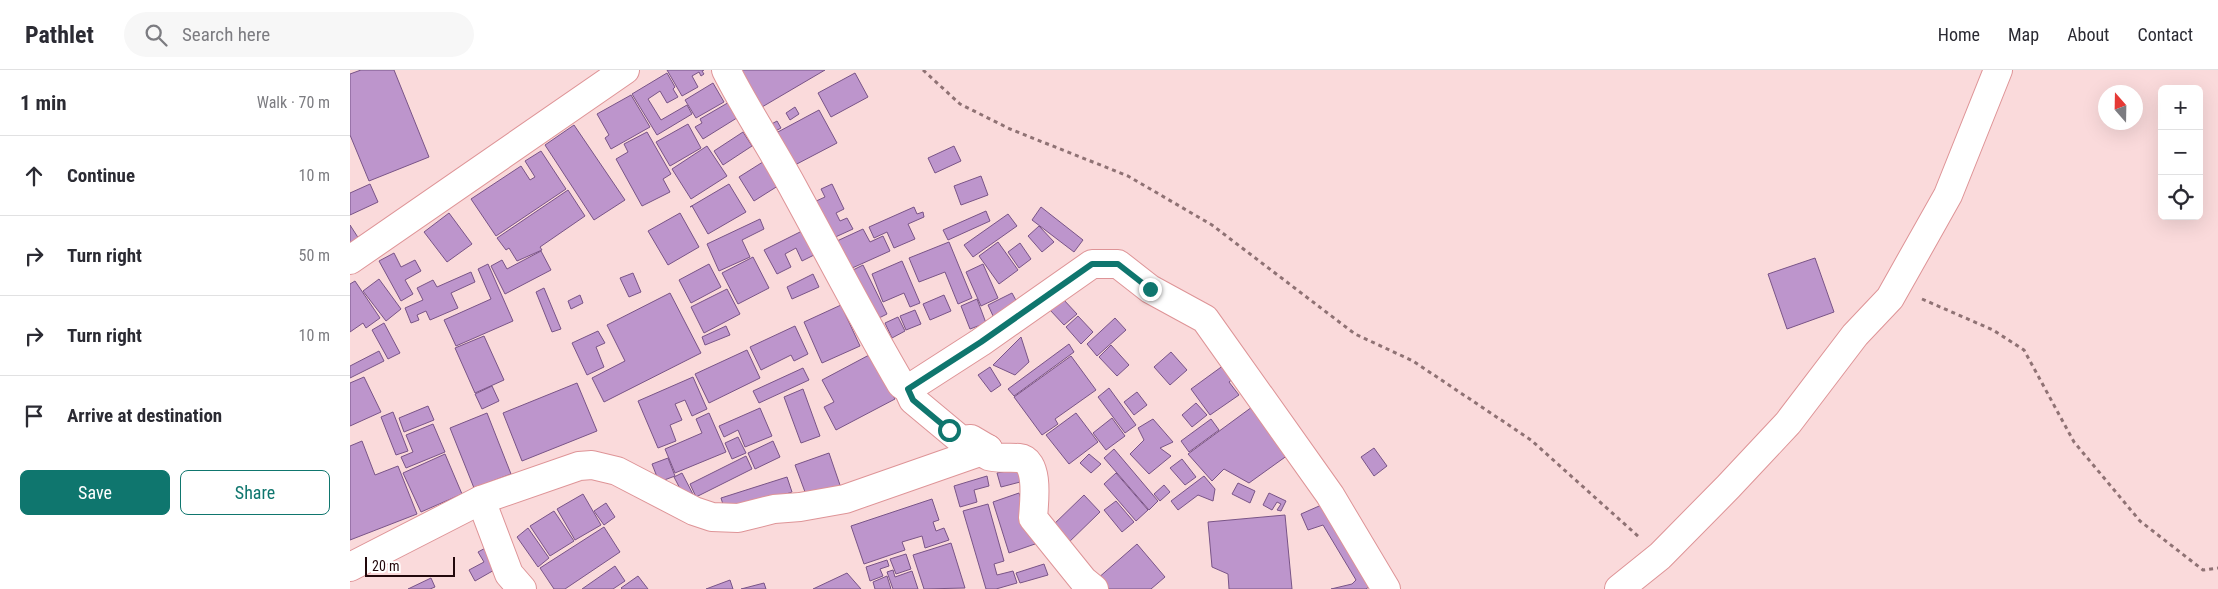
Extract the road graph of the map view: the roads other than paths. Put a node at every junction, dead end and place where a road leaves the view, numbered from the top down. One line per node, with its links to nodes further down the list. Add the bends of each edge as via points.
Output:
1 (625, 70): 4 (street)
2 (726, 70): 5 (street, via 793,186 883,354 901,384)
3 (1998, 70): 12 (street, via 1948,195 1896,288 1828,368 1788,423 1660,556)
4 (350, 260)
5 (908, 389): 6 (street, via 913,400 961,440 971,438); 11 (street, via 1092,264 1118,264 1150,289 1205,319 1330,495)
6 (988, 449): 7 (street, via 845,499 774,509 738,518 712,517 694,511 617,472 592,465 568,469); 10 (street, via 988,456 1019,458 1032,468 1033,518)
7 (481, 500): 8 (street); 9 (street, via 509,574)
8 (350, 567)
9 (522, 589)
10 (1094, 589)
11 (1386, 589)
12 (1619, 589)

